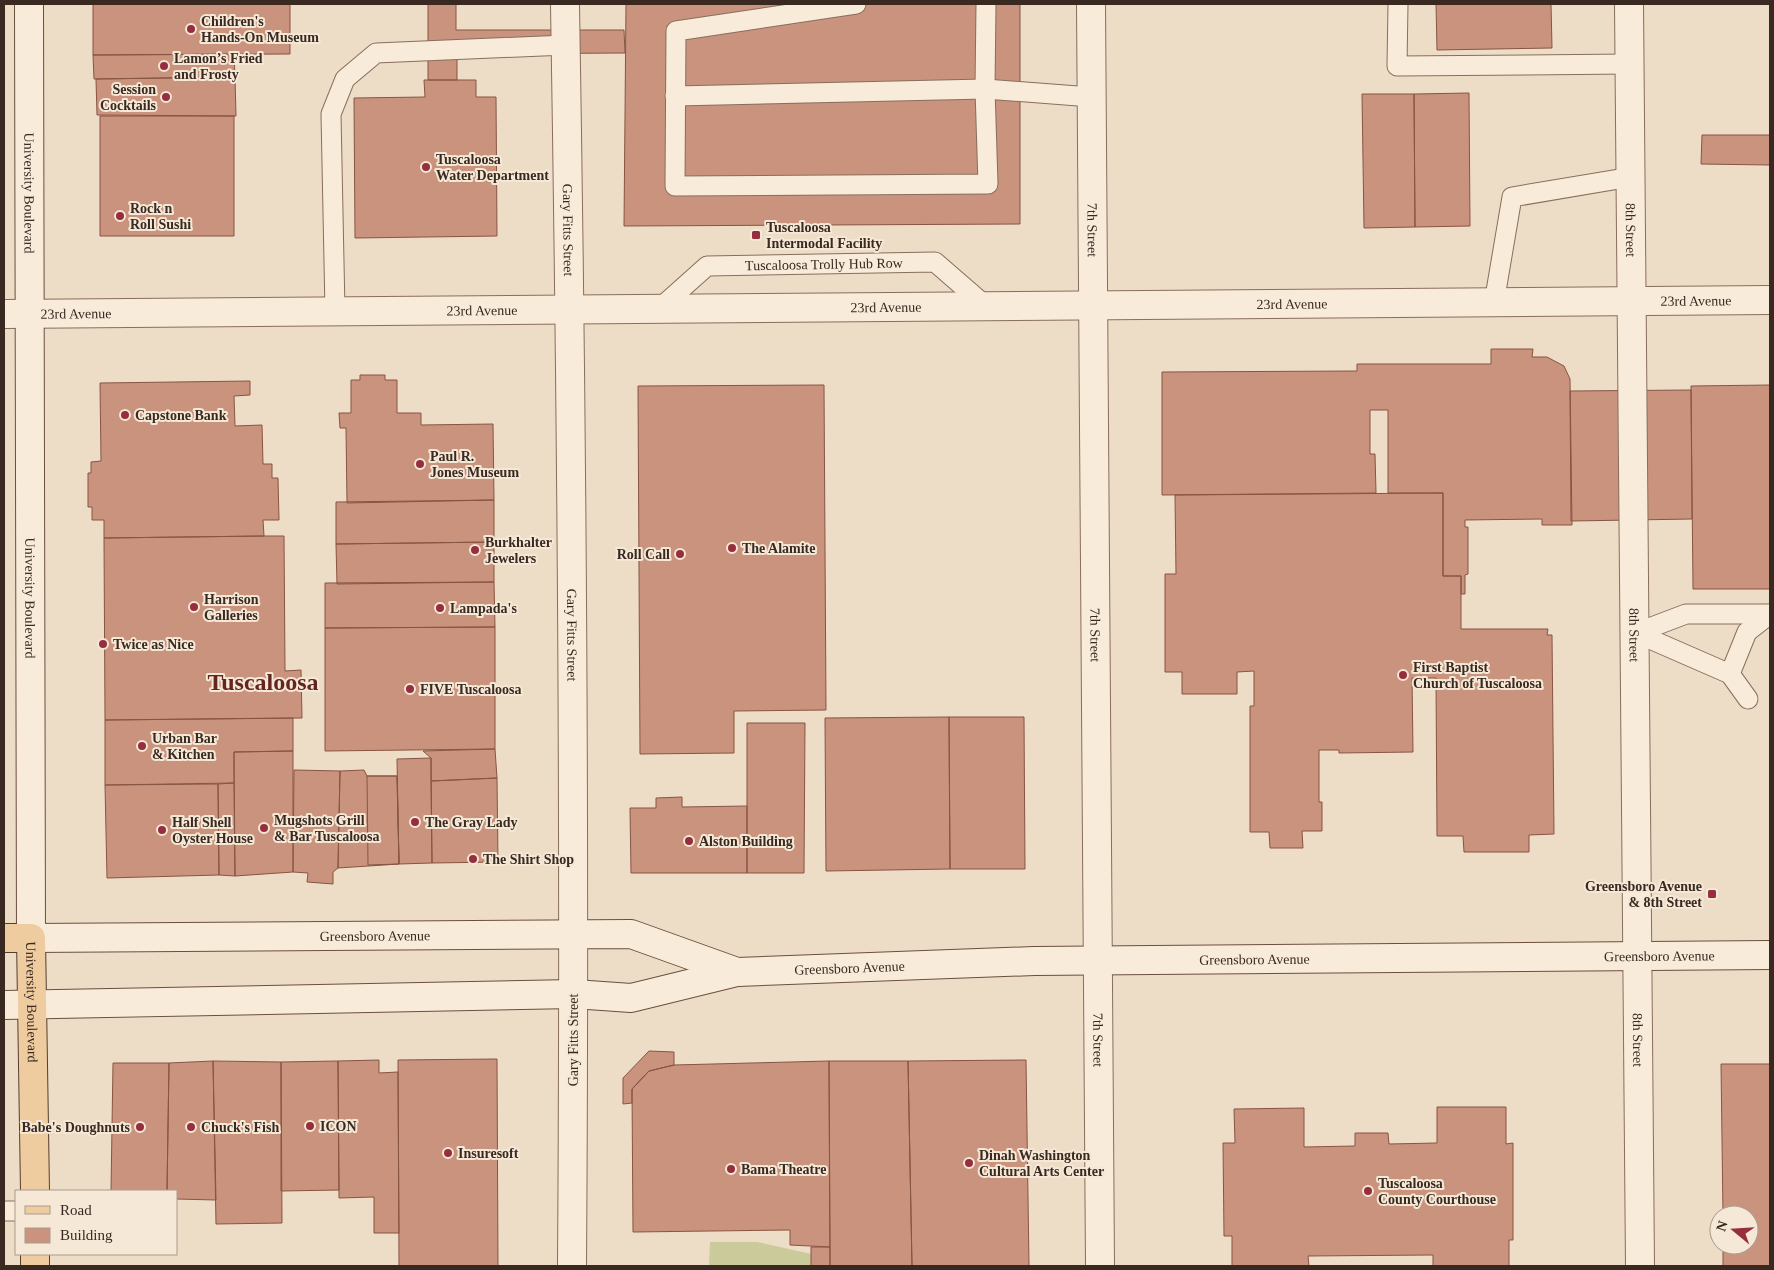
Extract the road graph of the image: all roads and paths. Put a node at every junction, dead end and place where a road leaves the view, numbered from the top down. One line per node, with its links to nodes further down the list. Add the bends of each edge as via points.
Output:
1 (28, 4): 23 (street, University Boulevard)
2 (565, 4): 8 (street, Gary Fitts Street)
3 (856, 4): 11 (lane, via 676,31)
4 (986, 4): 10 (lane)
5 (1091, 4): 12 (street, 7th Street)
6 (1398, 4): 9 (lane, via 1397,66)
7 (1629, 4): 9 (street, 8th Street)
8 (566, 45): 18 (street, Gary Fitts Street); 21 (lane, via 376,53 346,79 331,114)
9 (1630, 64): 13 (street, 8th Street)
10 (985, 89): 11 (lane); 11 (lane, via 988,184 675,186); 12 (lane)
11 (676, 96)
12 (1091, 97): 17 (street, 7th Street)
13 (1631, 177): 15 (street, 8th Street); 16 (lane, via 1512,196)
14 (1770, 300): 15 (street, 23rd Avenue)
15 (1633, 301): 16 (street, 23rd Avenue); 25 (street, 8th Street)
16 (1494, 303): 17 (street, 23rd Avenue)
17 (1092, 307): 20 (street, 23rd Avenue); 33 (street, 7th Street)
18 (570, 308): 19 (street, 23rd Avenue); 21 (street, 23rd Avenue); 28 (street, Gary Fitts Street)
19 (660, 308): 20 (street, 23rd Avenue); 20 (lane, Tuscaloosa Trolly Hub Row, via 707,266 935,262)
20 (988, 308)
21 (336, 311): 23 (street, 23rd Avenue)
22 (4, 314): 23 (street, 23rd Avenue)
23 (30, 315): 30 (street, University Boulevard)
24 (1770, 614): 25 (lane, via 1686,614); 26 (lane, via 1747,632)
25 (1636, 633): 26 (lane); 32 (street, 8th Street)
26 (1730, 674): 27 (lane)
27 (1748, 699)
28 (573, 935): 30 (street, Greensboro Avenue); 34 (street, Greensboro Avenue, via 631,934); 35 (street, Gary Fitts Street)
29 (4, 938): 30 (main road, Greensboro Avenue)
30 (31, 938): 36 (main road, University Boulevard)
31 (1770, 955): 32 (street, Greensboro Avenue)
32 (1639, 956): 33 (street, Greensboro Avenue); 41 (street, 8th Street)
33 (1098, 961): 34 (street, Greensboro Avenue); 40 (street, 7th Street)
34 (737, 972): 35 (street, Greensboro Avenue, via 630,998)
35 (574, 994): 36 (street, Greensboro Avenue); 39 (street, Gary Fitts Street)
36 (31, 1004): 37 (street, Greensboro Avenue); 38 (main road, University Boulevard)
37 (4, 1005)
38 (34, 1190)
39 (572, 1266)
40 (1100, 1266)
41 (1640, 1266)

